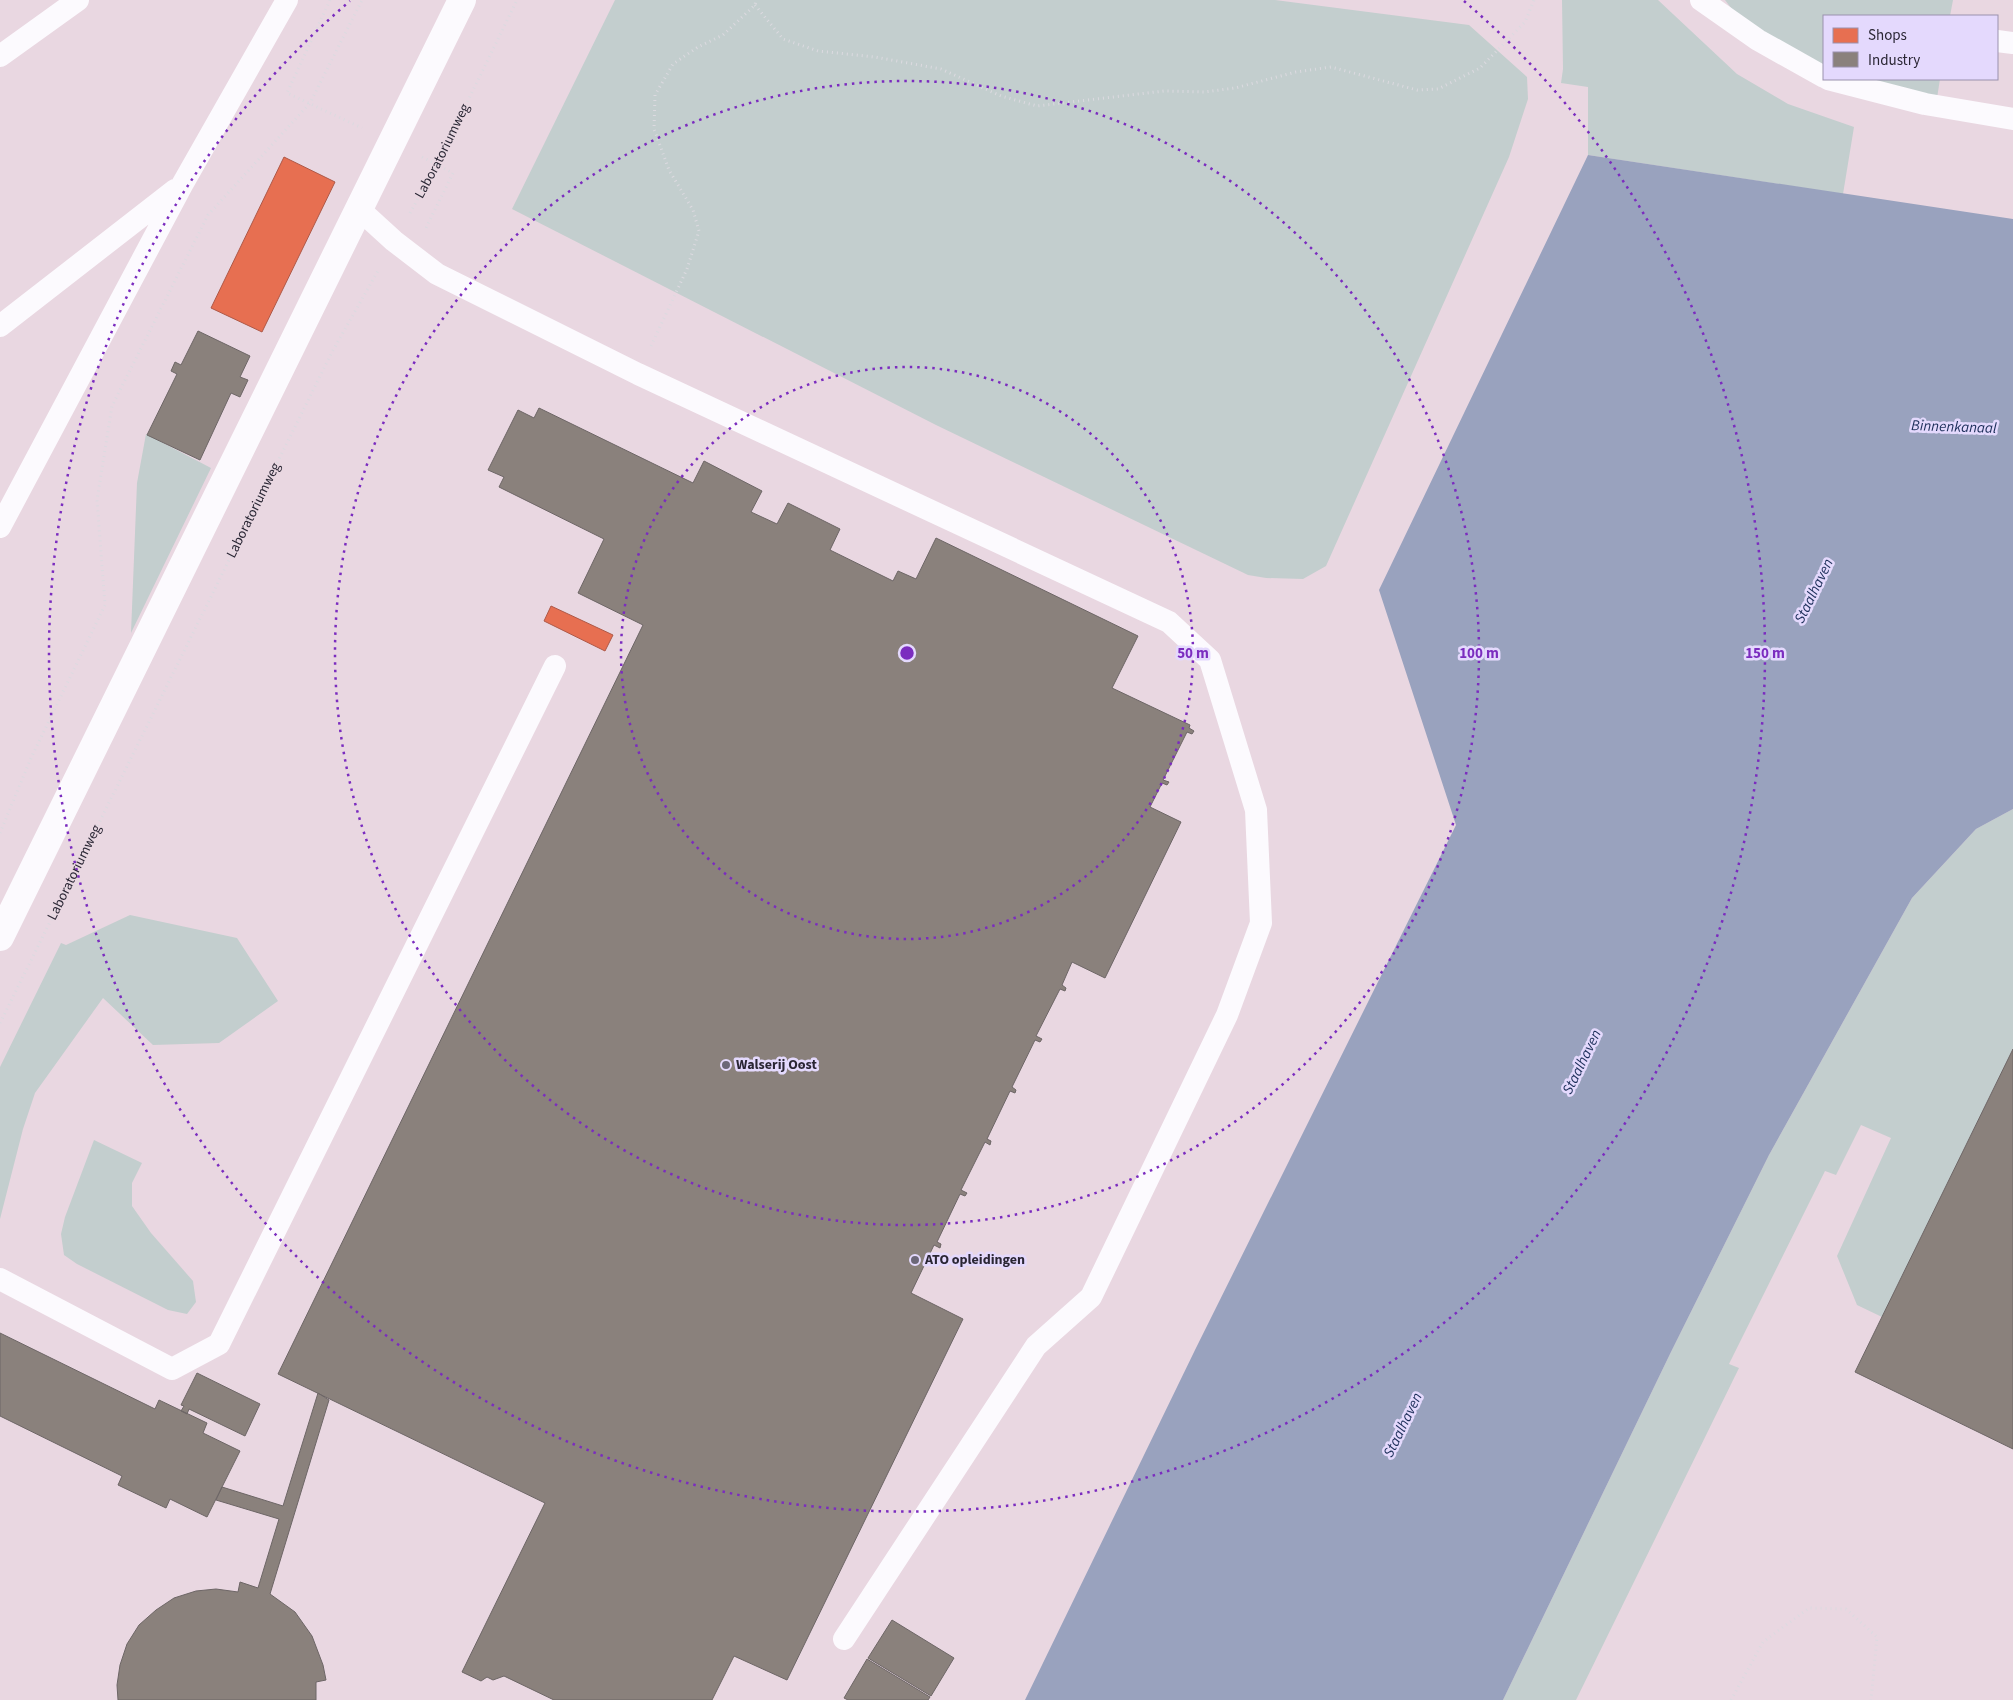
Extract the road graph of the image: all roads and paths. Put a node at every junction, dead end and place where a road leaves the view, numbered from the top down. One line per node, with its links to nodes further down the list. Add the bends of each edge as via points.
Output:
1 (78, 0): 12 (lane)
2 (287, 0): 16 (lane)
3 (362, 0): 23 (path, via 310,103 208,215 112,406 97,500 105,605 31,758)
4 (517, 0): 18 (path, Laboratoriumweg, via 437,164)
5 (756, 0): 9 (path)
6 (1534, 0): 9 (path, via 1525,22 1480,68 1438,88 1417,90 1330,67 1235,88 1204,92 1164,91 1037,106 1001,96 941,69 818,51 783,38)
7 (1701, 0): 13 (lane, via 1758,40)
8 (460, 1): 17 (street)
9 (754, 5): 20 (path, via 723,35 673,64 655,95 654,129 669,170 693,210 699,231 687,269)
10 (1998, 41): 11 (lane)
11 (2013, 43)
12 (0, 56)
13 (1823, 76)
14 (1832, 80): 15 (lane, via 1925,104)
15 (2013, 119)
16 (182, 185): 19 (lane); 21 (lane)
17 (360, 210): 18 (lane); 24 (street)
18 (394, 241): 20 (lane, via 437,274); 25 (path, Laboratoriumweg, via 328,361)
19 (0, 326)
20 (638, 374): 27 (lane, via 1169,622 1210,660 1256,810 1261,923 1227,1015 1091,1297 1036,1346)
21 (0, 527)
22 (555, 666): 26 (lane, via 218,1344 172,1369)
23 (0, 833)
24 (0, 937)
25 (0, 1023)
26 (0, 1279)
27 (844, 1640)
28 (1731, 1700): 29 (path, via 1763,1642 1810,1608 1846,1609 1877,1637)
29 (1871, 1700)

